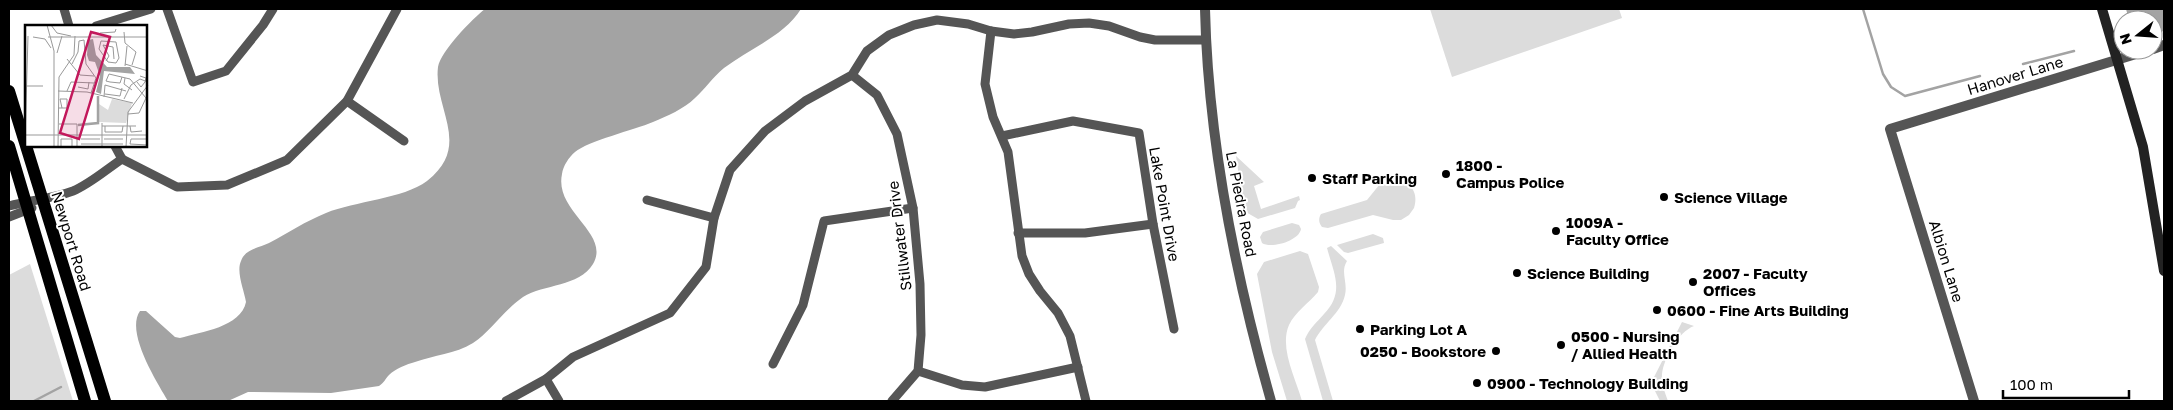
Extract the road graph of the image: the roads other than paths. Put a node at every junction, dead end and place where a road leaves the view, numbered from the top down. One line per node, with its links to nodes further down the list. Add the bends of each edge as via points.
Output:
1 (64, 9): 8 (street)
2 (151, 9): 9 (street)
3 (167, 9): 4 (street, via 193,82 226,71)
4 (273, 9)
5 (397, 9): 17 (street)
6 (1205, 9): 11 (street, La Piedra Road)
7 (2102, 9): 12 (main road)
8 (69, 25)
9 (99, 25)
10 (991, 31): 11 (street, via 1014,34 1089,23 1155,40); 15 (street, via 937,20 914,25 889,35 867,51); 19 (street, via 985,84 993,117)
11 (1206, 40): 47 (street, La Piedra Road, via 1213,131 1221,178 1243,294)
12 (2113, 43)
13 (2115, 60): 18 (street, Hanover Lane)
14 (2118, 60): 35 (main road, via 2143,146)
15 (852, 75): 30 (street, Stillwater Drive, via 877,95 897,134); 32 (street, via 805,101 765,131 730,170)
16 (9, 91): 21 (main road, Newport Road)
17 (347, 101): 20 (street); 25 (street, via 287,160 227,185 177,187)
18 (1890, 129): 48 (street, Albion Lane)
19 (1002, 136): 33 (street, Lake Point Drive, via 1074,120 1139,133); 34 (street, via 1008,152)
20 (404, 141)
21 (25, 144)
22 (9, 146): 29 (main road)
23 (26, 148): 26 (main road, Newport Road)
24 (116, 148): 25 (street)
25 (122, 159): 26 (street, via 74,190)
26 (42, 200): 29 (street); 42 (main road, Newport Road)
27 (647, 200): 32 (street)
28 (9, 206): 29 (street)
29 (27, 206): 31 (street); 41 (main road)
30 (913, 208): 37 (street, via 824,221 803,305); 39 (street, Stillwater Drive, via 920,284)
31 (9, 217)
32 (714, 218): 40 (street, via 706,267 670,313 573,357)
33 (1153, 224): 34 (street, via 1085,233); 36 (street, Lake Point Drive)
34 (1018, 233): 38 (street, via 1029,274 1058,313 1070,336)
35 (2164, 271)
36 (1174, 328)
37 (773, 364)
38 (1078, 367): 39 (street, via 986,387 962,385); 46 (street)
39 (918, 371): 45 (street)
40 (546, 379): 43 (street); 44 (street)
41 (85, 401)
42 (105, 401)
43 (506, 401)
44 (559, 401)
45 (892, 401)
46 (1086, 401)
47 (1271, 401)
48 (1974, 401)

